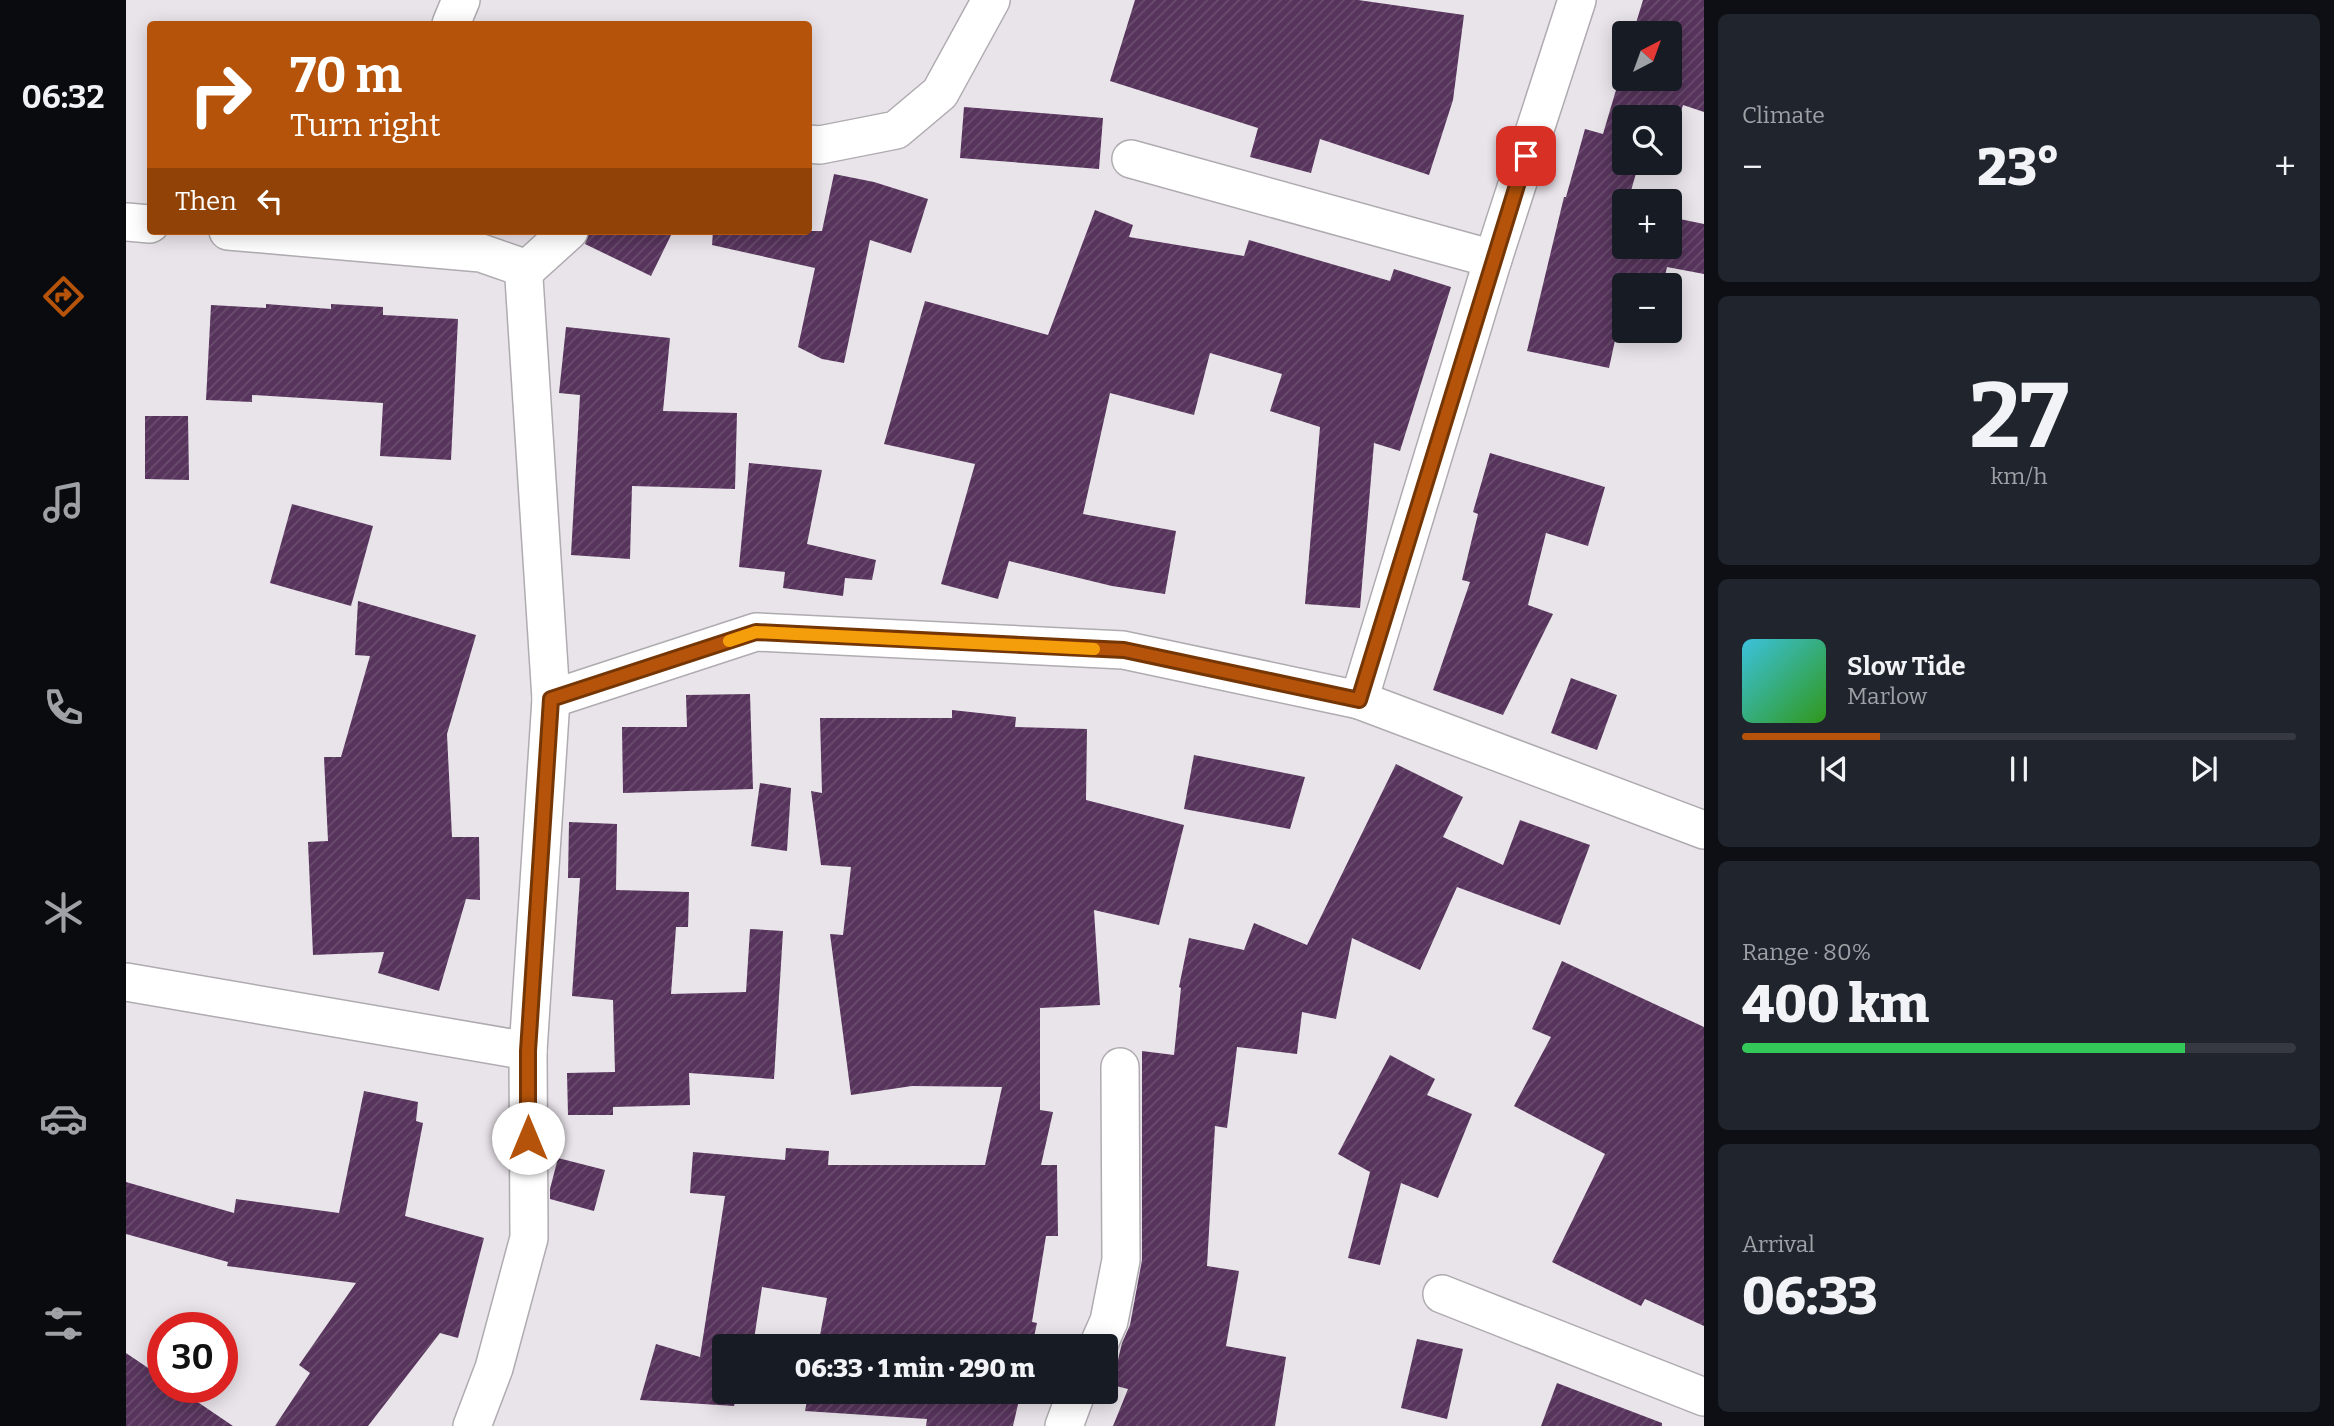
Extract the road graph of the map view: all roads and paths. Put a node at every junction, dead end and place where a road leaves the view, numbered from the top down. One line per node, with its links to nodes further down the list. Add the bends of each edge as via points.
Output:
1 (461, 0): 4 (street)
2 (991, 0): 5 (street, via 940,93 896,130)
3 (1577, 0): 12 (street)
4 (452, 21)
5 (812, 144)
6 (1131, 159): 12 (street)
7 (126, 222): 8 (street)
8 (147, 224)
9 (318, 235): 11 (street)
10 (565, 235): 13 (street)
11 (363, 237): 13 (street, via 481,253)
12 (1493, 259): 15 (street)
13 (527, 269): 14 (street)
14 (551, 699): 15 (street, via 756,632 1124,650); 18 (street)
15 (1359, 700): 16 (street)
16 (1704, 830)
17 (126, 982): 18 (street)
18 (528, 1051): 24 (street, via 529,1238 494,1368)
19 (1120, 1067): 21 (street, via 1121,1260)
20 (1442, 1294): 22 (street)
21 (1103, 1334)
22 (1704, 1397)
23 (1073, 1404): 25 (street)
24 (472, 1426)
25 (1065, 1426)

